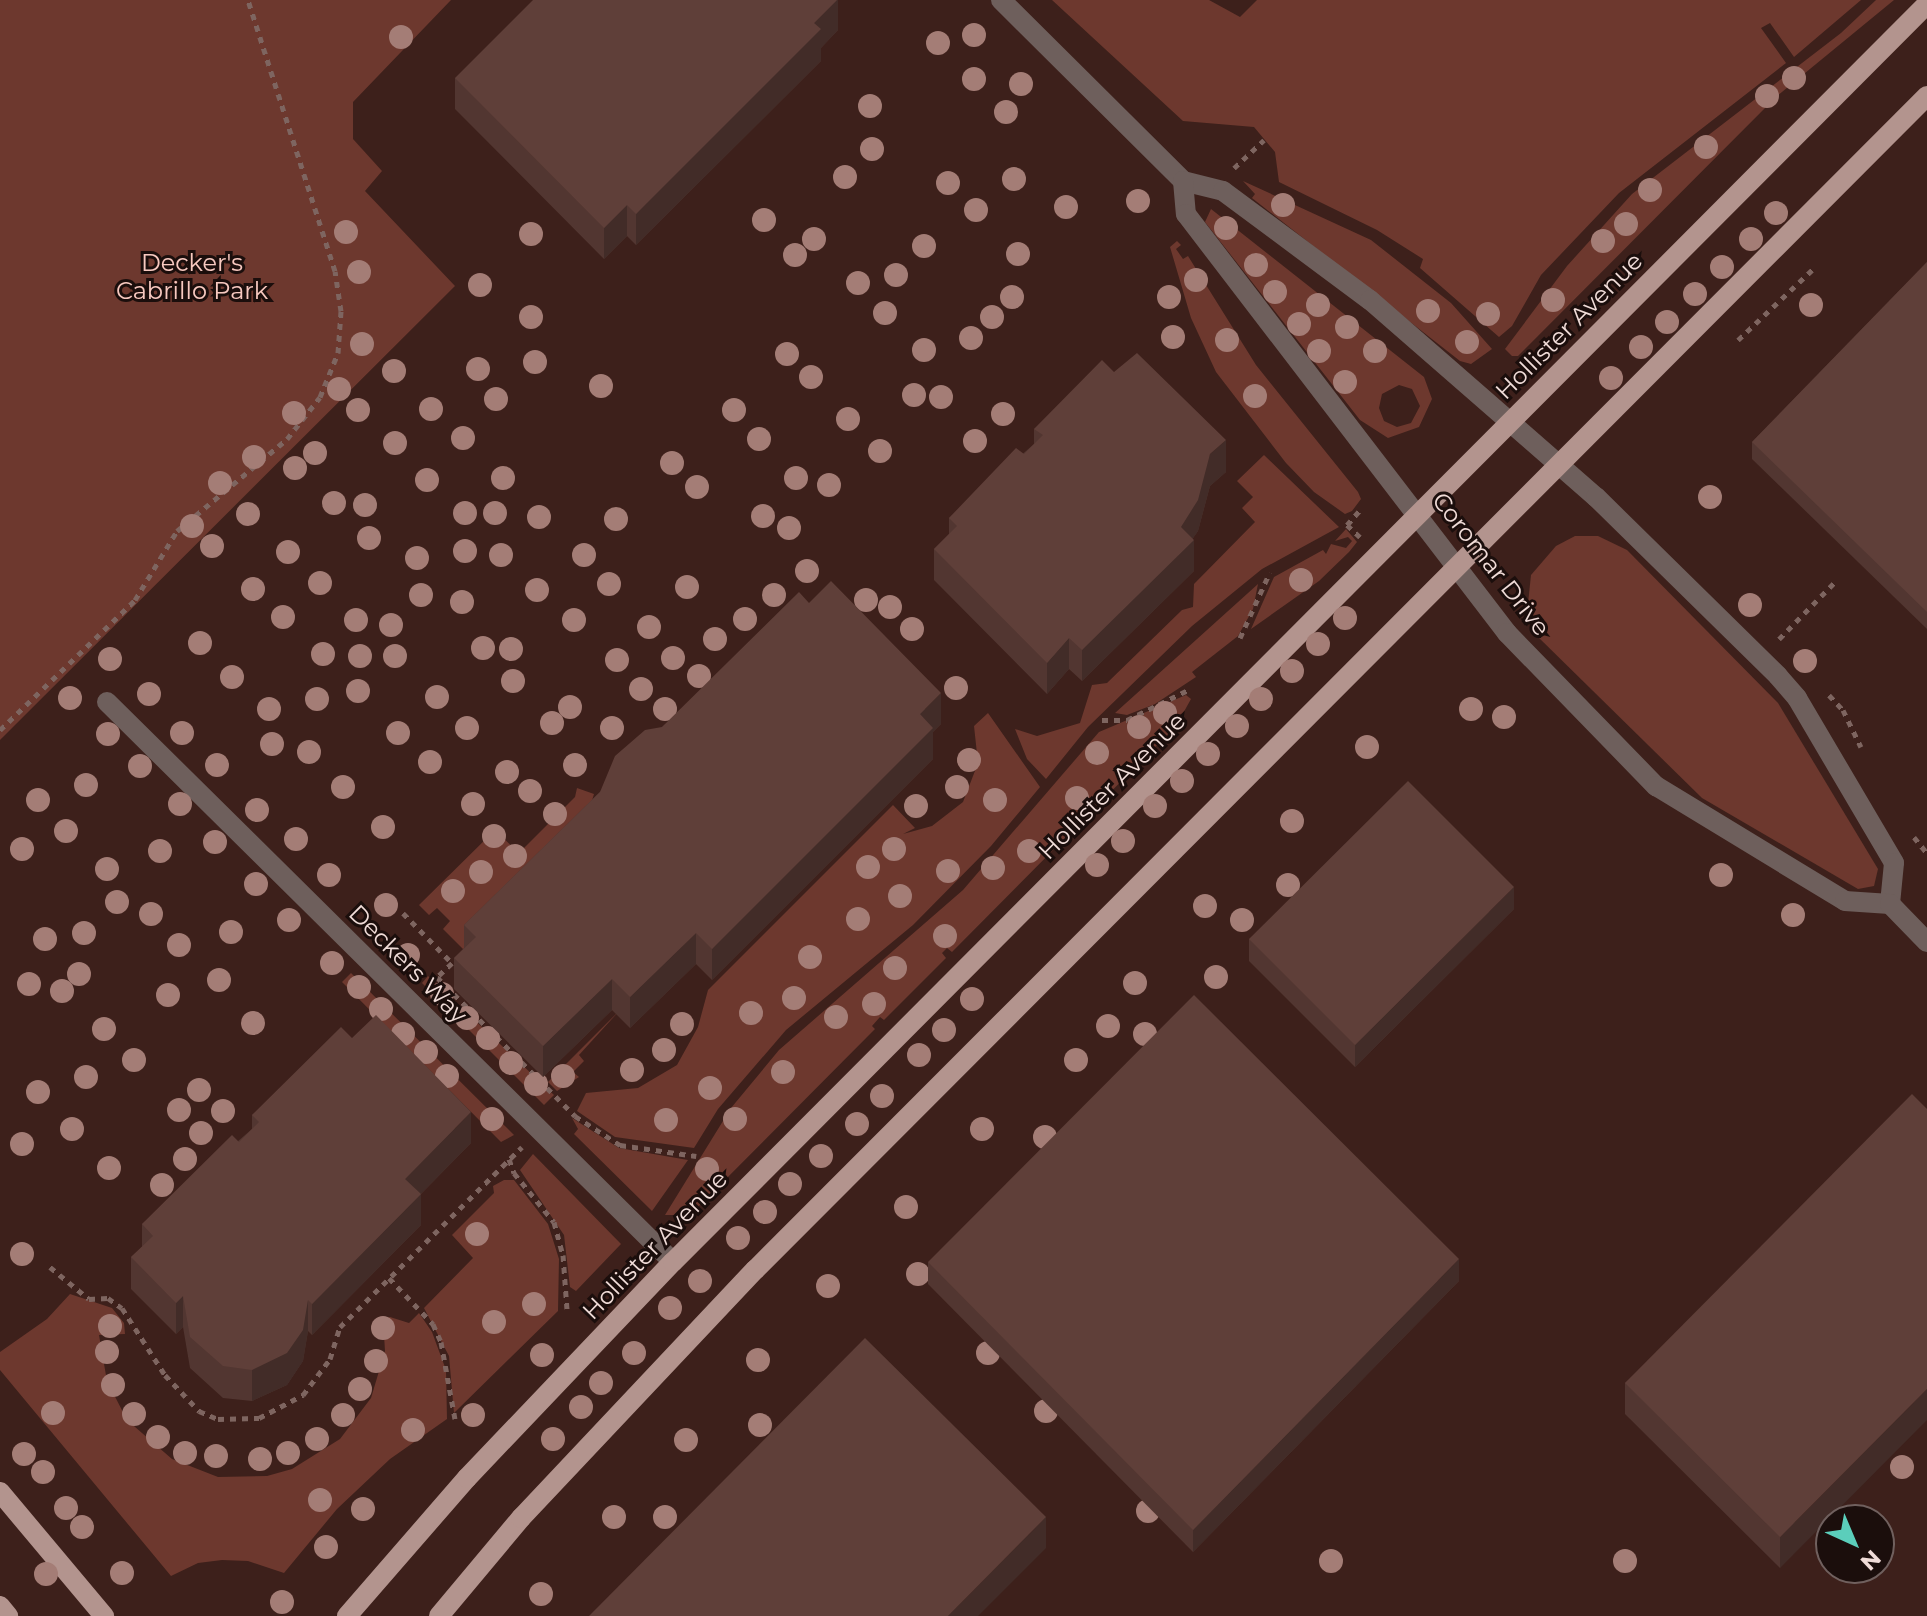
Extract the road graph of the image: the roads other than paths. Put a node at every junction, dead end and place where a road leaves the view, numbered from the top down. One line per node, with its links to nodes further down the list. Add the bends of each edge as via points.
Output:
1 (1001, 0): 4 (street)
2 (1927, 4): 5 (main road, Hollister Avenue)
3 (1927, 96): 6 (main road)
4 (1183, 181): 5 (street, via 1223,191 1370,300); 7 (street, Coromar Drive, via 1186,214)
5 (1510, 422): 6 (street); 7 (main road, Hollister Avenue)
6 (1558, 463): 8 (main road); 10 (street, via 1797,698 1894,863)
7 (1419, 515): 8 (street, Coromar Drive); 12 (main road, Hollister Avenue)
8 (1457, 567): 10 (street, Coromar Drive, via 1507,633 1679,804 1845,901); 18 (main road, via 755,1270 521,1518)
9 (107, 702): 12 (street, Deckers Way)
10 (1890, 904): 11 (street)
11 (1927, 942)
12 (673, 1262): 17 (main road, Hollister Avenue, via 467,1478)
13 (0, 1492): 16 (main road)
14 (0, 1606): 15 (main road)
15 (8, 1616)
16 (104, 1616)
17 (347, 1616)
18 (439, 1616)

